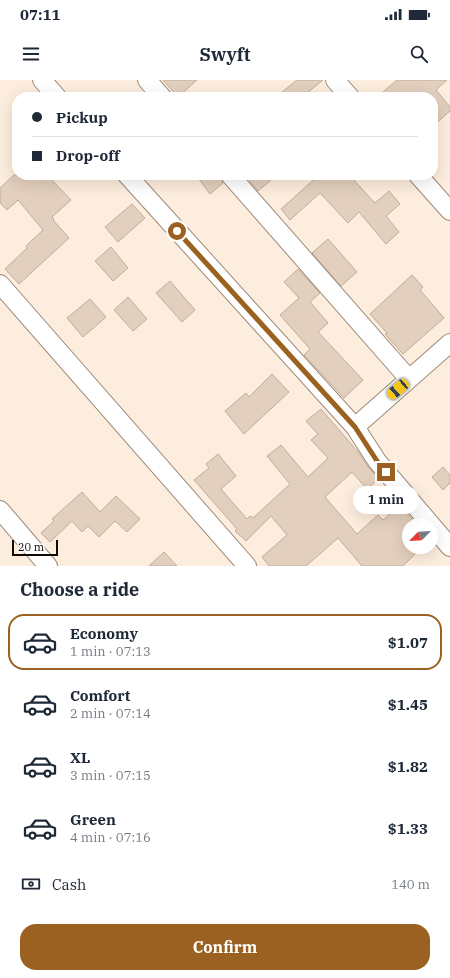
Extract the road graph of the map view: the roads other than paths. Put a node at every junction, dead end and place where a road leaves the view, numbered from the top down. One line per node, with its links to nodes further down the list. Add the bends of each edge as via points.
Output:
1 (42, 80): 4 (street)
2 (147, 80): 5 (street)
3 (335, 80): 6 (street)
4 (53, 92)
5 (158, 92)
6 (346, 92)
7 (132, 180): 14 (street)
8 (234, 180): 13 (street)
9 (422, 180): 10 (street)
10 (450, 211)
11 (0, 284): 18 (street)
12 (450, 343): 13 (street)
13 (409, 379): 14 (street)
14 (355, 427): 16 (street, via 377,461)
15 (0, 510): 17 (street)
16 (450, 547)
17 (48, 566)
18 (247, 566)

